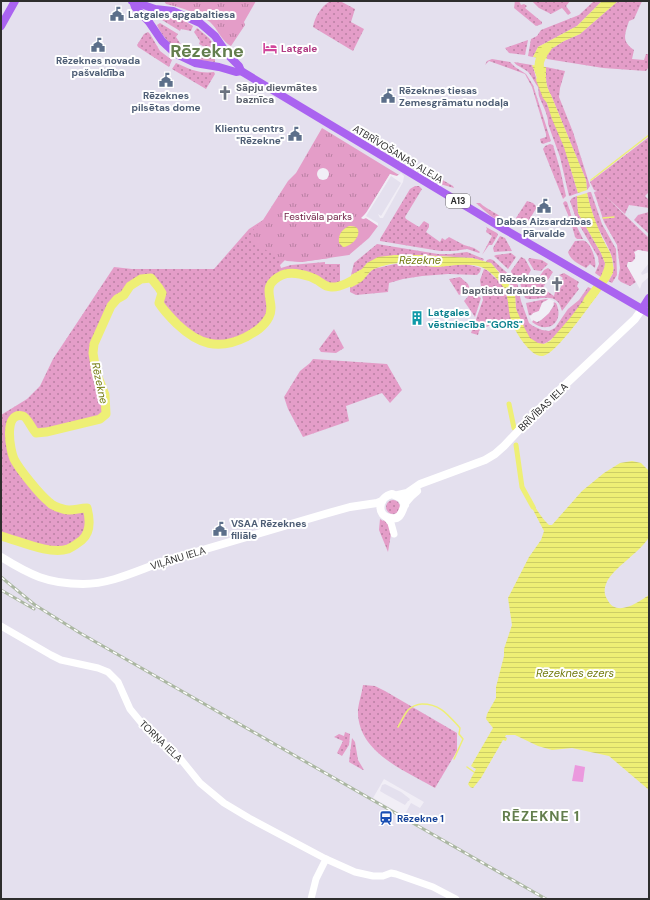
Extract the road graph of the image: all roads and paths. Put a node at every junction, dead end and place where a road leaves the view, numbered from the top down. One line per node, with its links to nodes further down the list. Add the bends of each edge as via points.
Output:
1 (16, 1): 5 (main road)
2 (132, 1): 3 (main road, ATBRĪVOŠANAS ALEJA / A13); 4 (main road, ATBRĪVOŠANAS ALEJA / A13)
3 (161, 9): 4 (main road); 6 (main road, ATBRĪVOŠANAS ALEJA / A13, via 182,14 200,23 215,36)
4 (149, 22): 7 (main road, ATBRĪVOŠANAS ALEJA / A13, via 162,41 178,56 195,63)
5 (1, 26)
6 (228, 55): 7 (main road); 8 (main road, ATBRĪVOŠANAS ALEJA / A13)
7 (219, 67): 8 (main road, ATBRĪVOŠANAS ALEJA / A13)
8 (241, 71): 10 (main road, ATBRĪVOŠANAS ALEJA / A13)
9 (649, 298): 10 (main road)
10 (645, 311): 11 (main road, BRĪVĪBAS IELA, via 494,454 485,460)
11 (429, 481): 12 (main road); 14 (main road, via 410,497)
12 (398, 496): 13 (main road, via 389,495); 14 (main road)
13 (382, 501): 15 (main road, VIĻĀNU IELA); 16 (main road, via 380,505)
14 (405, 505): 17 (main road)
15 (357, 507): 16 (main road, via 377,510); 18 (main road, VIĻĀNU IELA, via 326,514 98,583 71,584 39,578)
16 (384, 515): 17 (main road, via 392,519); 17 (street, via 391,523 394,534)
17 (398, 518)
18 (1, 557)
19 (1, 626): 20 (street, TORŅA IELA, via 61,660 108,672 118,682 130,709 144,726 179,757 200,783 249,818)
20 (326, 859): 21 (street); 22 (street, TORŅA IELA, via 366,875 396,874 433,887)
21 (311, 899)
22 (456, 899)

